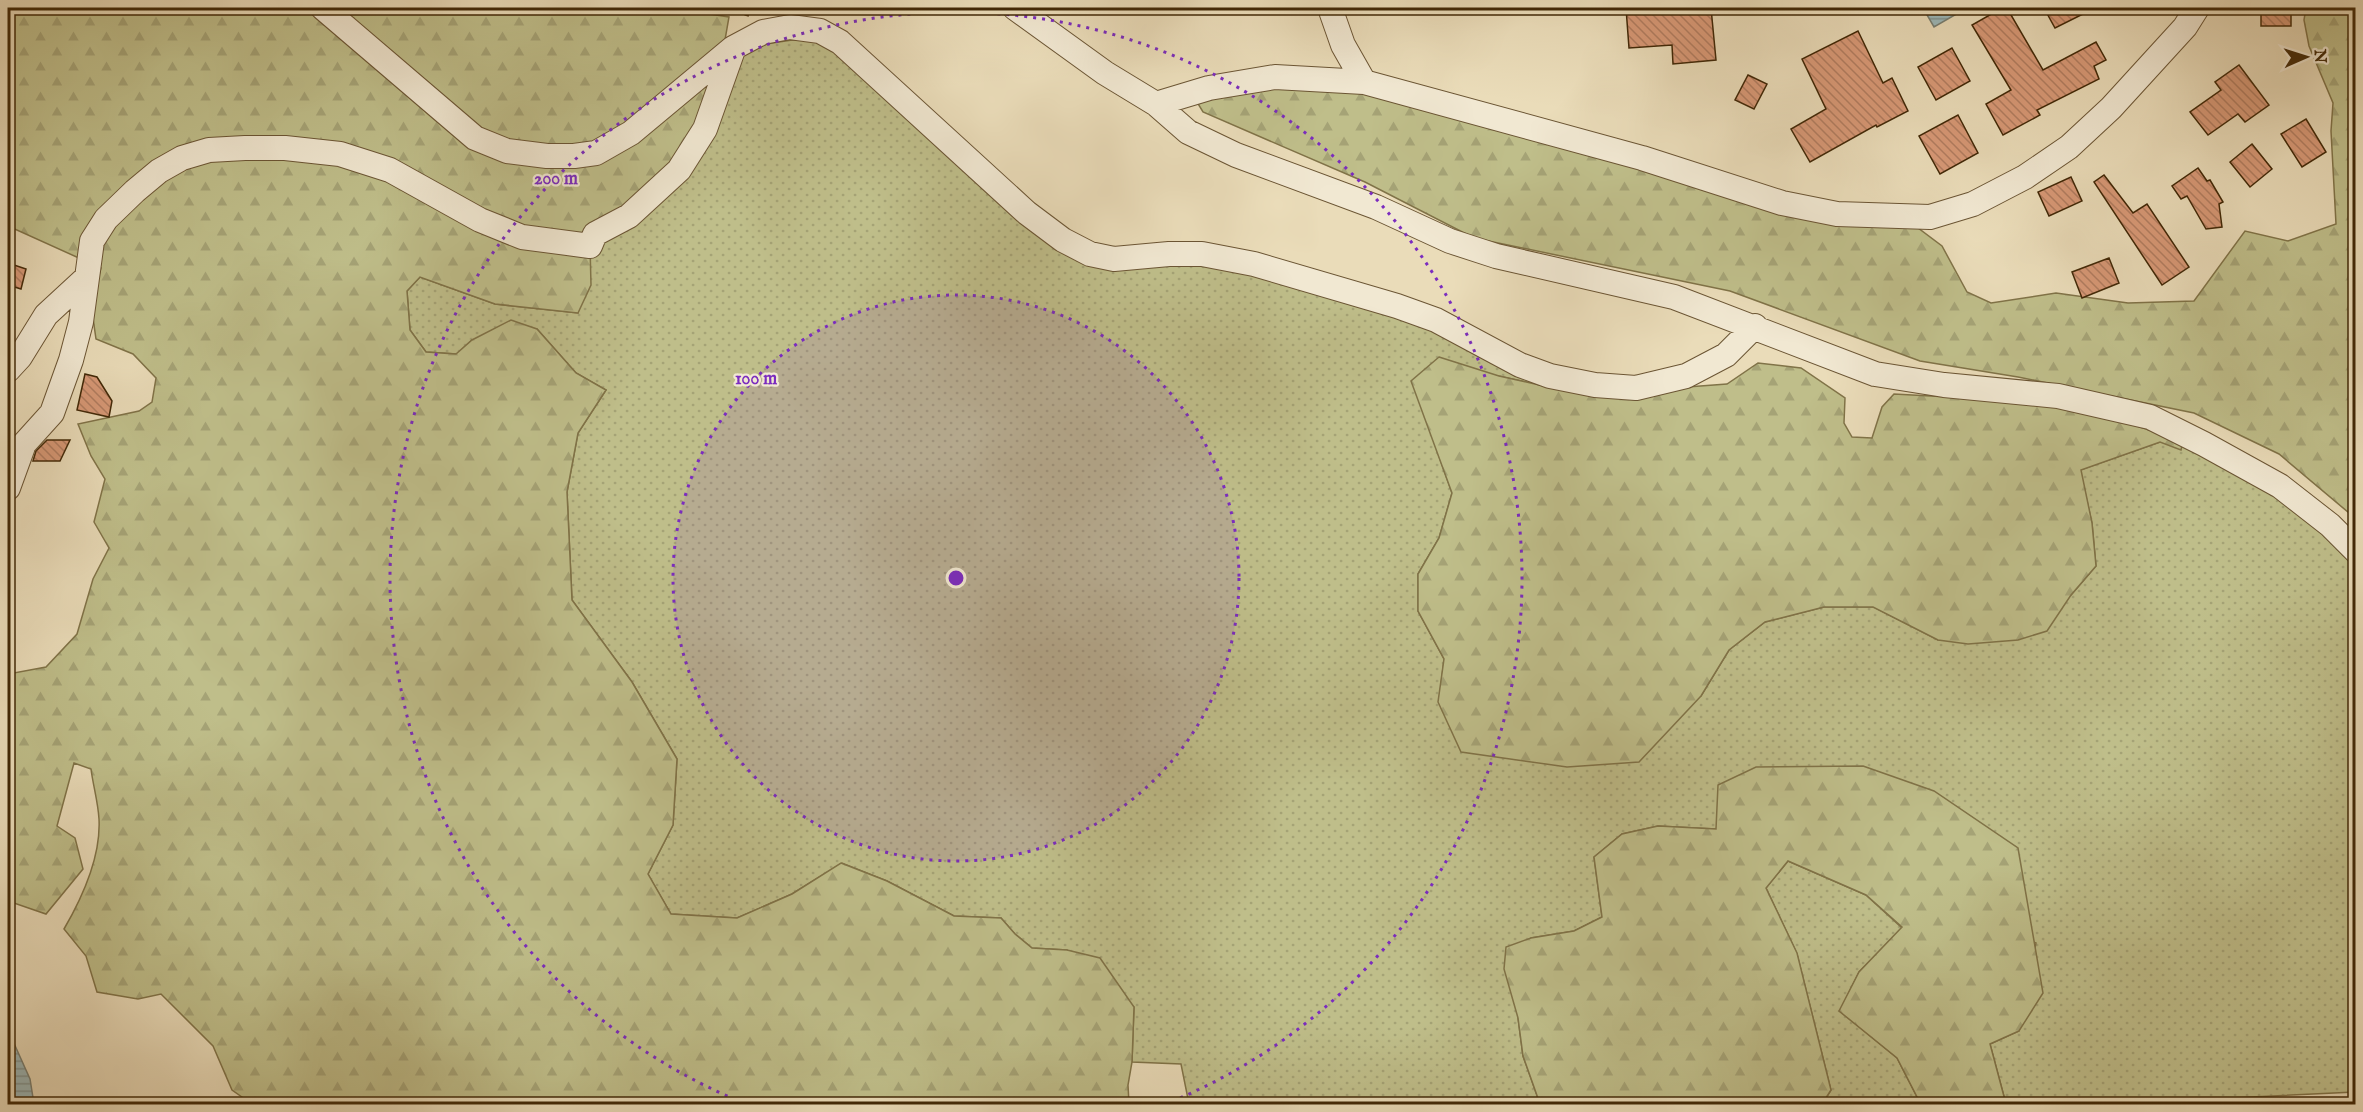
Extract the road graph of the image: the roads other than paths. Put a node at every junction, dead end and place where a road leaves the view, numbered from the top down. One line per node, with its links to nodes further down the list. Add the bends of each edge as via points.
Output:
1 (323, 8): 5 (street, via 475,138 507,151 547,156 596,153 631,134)
2 (1015, 8): 7 (street, via 1105,73)
3 (1330, 8): 6 (street, via 1343,45)
4 (2197, 8): 6 (street, via 2185,27 2111,108 2068,147 2025,177 1973,204 1930,218 1837,214 1782,202 1642,158)
5 (734, 48): 8 (street, via 705,129 679,170 629,216 595,234 590,246 522,237 480,220 390,170 340,154 285,147 209,150 182,158 159,171 106,219 92,240); 9 (street, via 763,32 790,27 820,31 840,42 1027,213 1090,254 1114,259 1202,254 1254,264 1417,313 1520,365 1595,385 1636,388 1686,376 1726,355)
6 (1364, 82): 7 (street, via 1275,77 1209,88)
7 (1156, 104): 9 (street, via 1188,132 1236,155 1376,207 1450,241 1496,256 1674,297)
8 (86, 279): 10 (street, via 46,315); 11 (street, via 72,360 52,413 24,444)
9 (1755, 326): 12 (street, via 1875,374 2058,396 2150,417 2280,486 2330,525)
10 (8, 370)
11 (8, 488)
12 (2355, 551)

